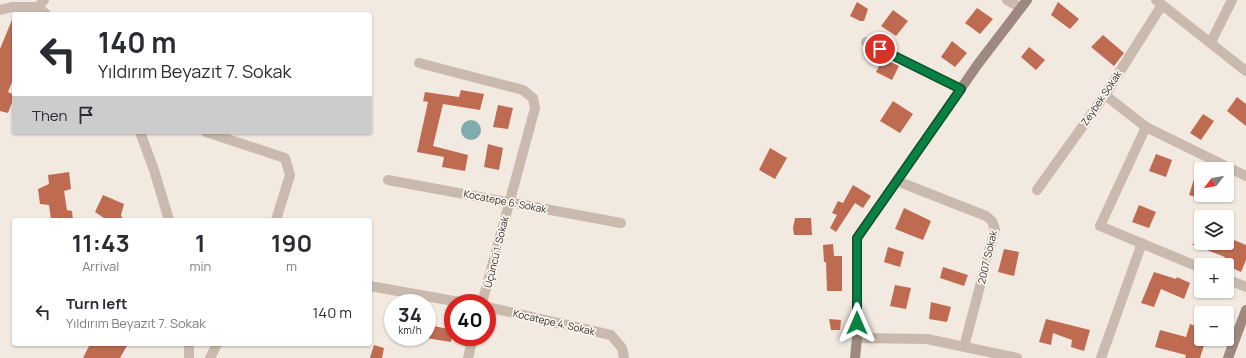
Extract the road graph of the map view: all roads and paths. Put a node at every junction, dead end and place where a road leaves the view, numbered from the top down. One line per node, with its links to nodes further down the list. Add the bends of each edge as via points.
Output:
1 (1007, 0): 4 (street)
2 (1232, 0): 8 (street)
3 (1159, 2): 8 (street); 12 (street, Zeybek Sokak)
4 (1024, 4): 11 (street)
5 (43, 7): 6 (street, via 12,7)
6 (0, 10)
7 (866, 42): 11 (street)
8 (1211, 42): 10 (street)
9 (419, 63): 20 (street, Üçüncü 1. Sokak, via 523,90 533,98 535,108)
10 (1246, 71)
11 (961, 89): 18 (street)
12 (1105, 95): 13 (street); 19 (street, Zeybek Sokak)
13 (1146, 127): 16 (street); 24 (street, via 1100,226)
14 (141, 134): 21 (street)
15 (212, 134): 22 (street, via 285,158 290,176)
16 (1246, 176)
17 (388, 180): 20 (street, Kocatepe 6. Sokak)
18 (897, 180): 33 (street, via 857,238); 37 (street, 2007. Sokak, via 986,216 995,228)
19 (1037, 190)
20 (509, 202): 23 (street, Kocatepe 6. Sokak); 29 (street, Üçüncü 1. Sokak)
21 (168, 218)
22 (277, 218)
23 (621, 224)
24 (1142, 243): 25 (street); 44 (street)
25 (1194, 265)
26 (1234, 282): 28 (street)
27 (372, 286): 30 (street)
28 (1246, 287)
29 (484, 294)
30 (444, 299)
31 (496, 309): 41 (street, Kocatepe 4. Sokak, via 611,335 622,348)
32 (1246, 310): 45 (street)
33 (857, 338): 37 (street, via 927,339); 42 (street)
34 (189, 346): 38 (street)
35 (216, 346): 39 (street)
36 (471, 346): 40 (street)
37 (964, 347): 43 (street)
38 (189, 358)
39 (210, 358)
40 (468, 358)
41 (624, 358)
42 (855, 358)
43 (1017, 358)
44 (1101, 358)
45 (1228, 358)

